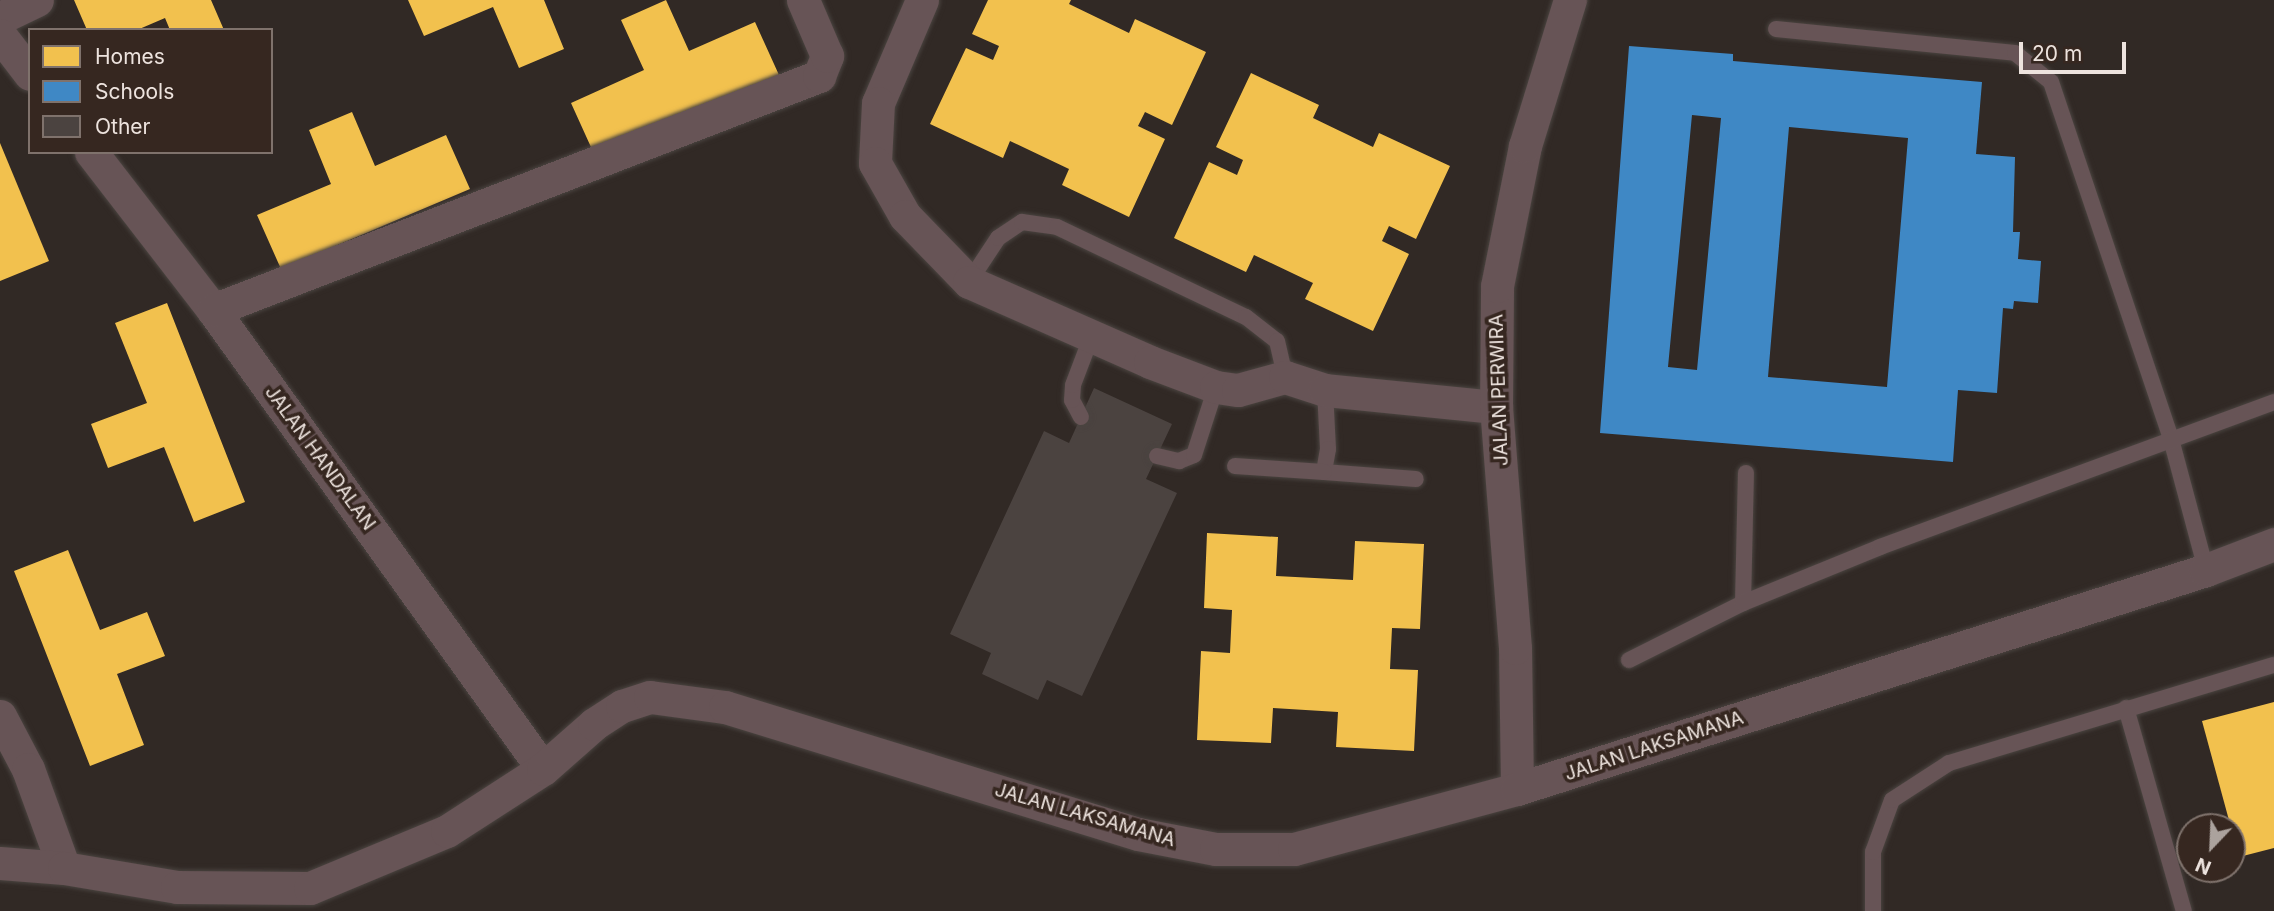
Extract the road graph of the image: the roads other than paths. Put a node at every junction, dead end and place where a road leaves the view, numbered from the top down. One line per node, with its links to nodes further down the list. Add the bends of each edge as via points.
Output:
1 (37, 0): 5 (street)
2 (803, 0): 11 (street, via 827,56 819,76)
3 (922, 0): 10 (street, via 878,103 875,163 905,216)
4 (1570, 0): 17 (street, JALAN PERWIRA, via 1525,146 1497,286)
5 (0, 18)
6 (1776, 29): 19 (lane, via 2015,53 2036,66 2051,82)
7 (0, 35): 8 (street)
8 (28, 71)
9 (93, 154): 11 (street, JALAN HANDALAN)
10 (969, 282): 12 (street); 13 (lane, via 998,238 1022,222 1057,227 1246,317 1277,341)
11 (213, 310): 32 (street, JALAN HANDALAN)
12 (1092, 335): 14 (street); 18 (lane, via 1073,385 1072,400)
13 (1285, 377): 14 (street, via 1238,390); 15 (street)
14 (1216, 387): 20 (lane, via 1195,455 1179,461)
15 (1325, 390): 17 (street); 22 (lane, via 1328,449)
16 (2274, 402): 19 (lane)
17 (1496, 407): 33 (street, JALAN PERWIRA, via 1515,648)
18 (1081, 417)
19 (2171, 439): 26 (lane); 27 (lane)
20 (1157, 456)
21 (1235, 466): 22 (lane)
22 (1324, 472): 24 (lane)
23 (1746, 472): 27 (lane)
24 (1416, 479)
25 (2274, 544): 26 (street, JALAN LAKSAMANA)
26 (2206, 570): 33 (street, JALAN LAKSAMANA)
27 (1743, 603): 28 (lane)
28 (1629, 660)
29 (2274, 665): 30 (lane)
30 (2126, 708): 36 (lane, via 1948,763 1892,800 1873,852); 37 (lane)
31 (0, 716): 35 (street, via 28,769)
32 (543, 769): 33 (street, JALAN LAKSAMANA, via 594,724 622,706 650,697 725,707 1138,834 1216,849 1294,849); 35 (street, JALAN LAKSAMANA, via 447,831 310,888 177,887)
33 (1517, 789)
34 (0, 863): 35 (street, JALAN LAKSAMANA)
35 (64, 868)
36 (1873, 911)
37 (2184, 911)

